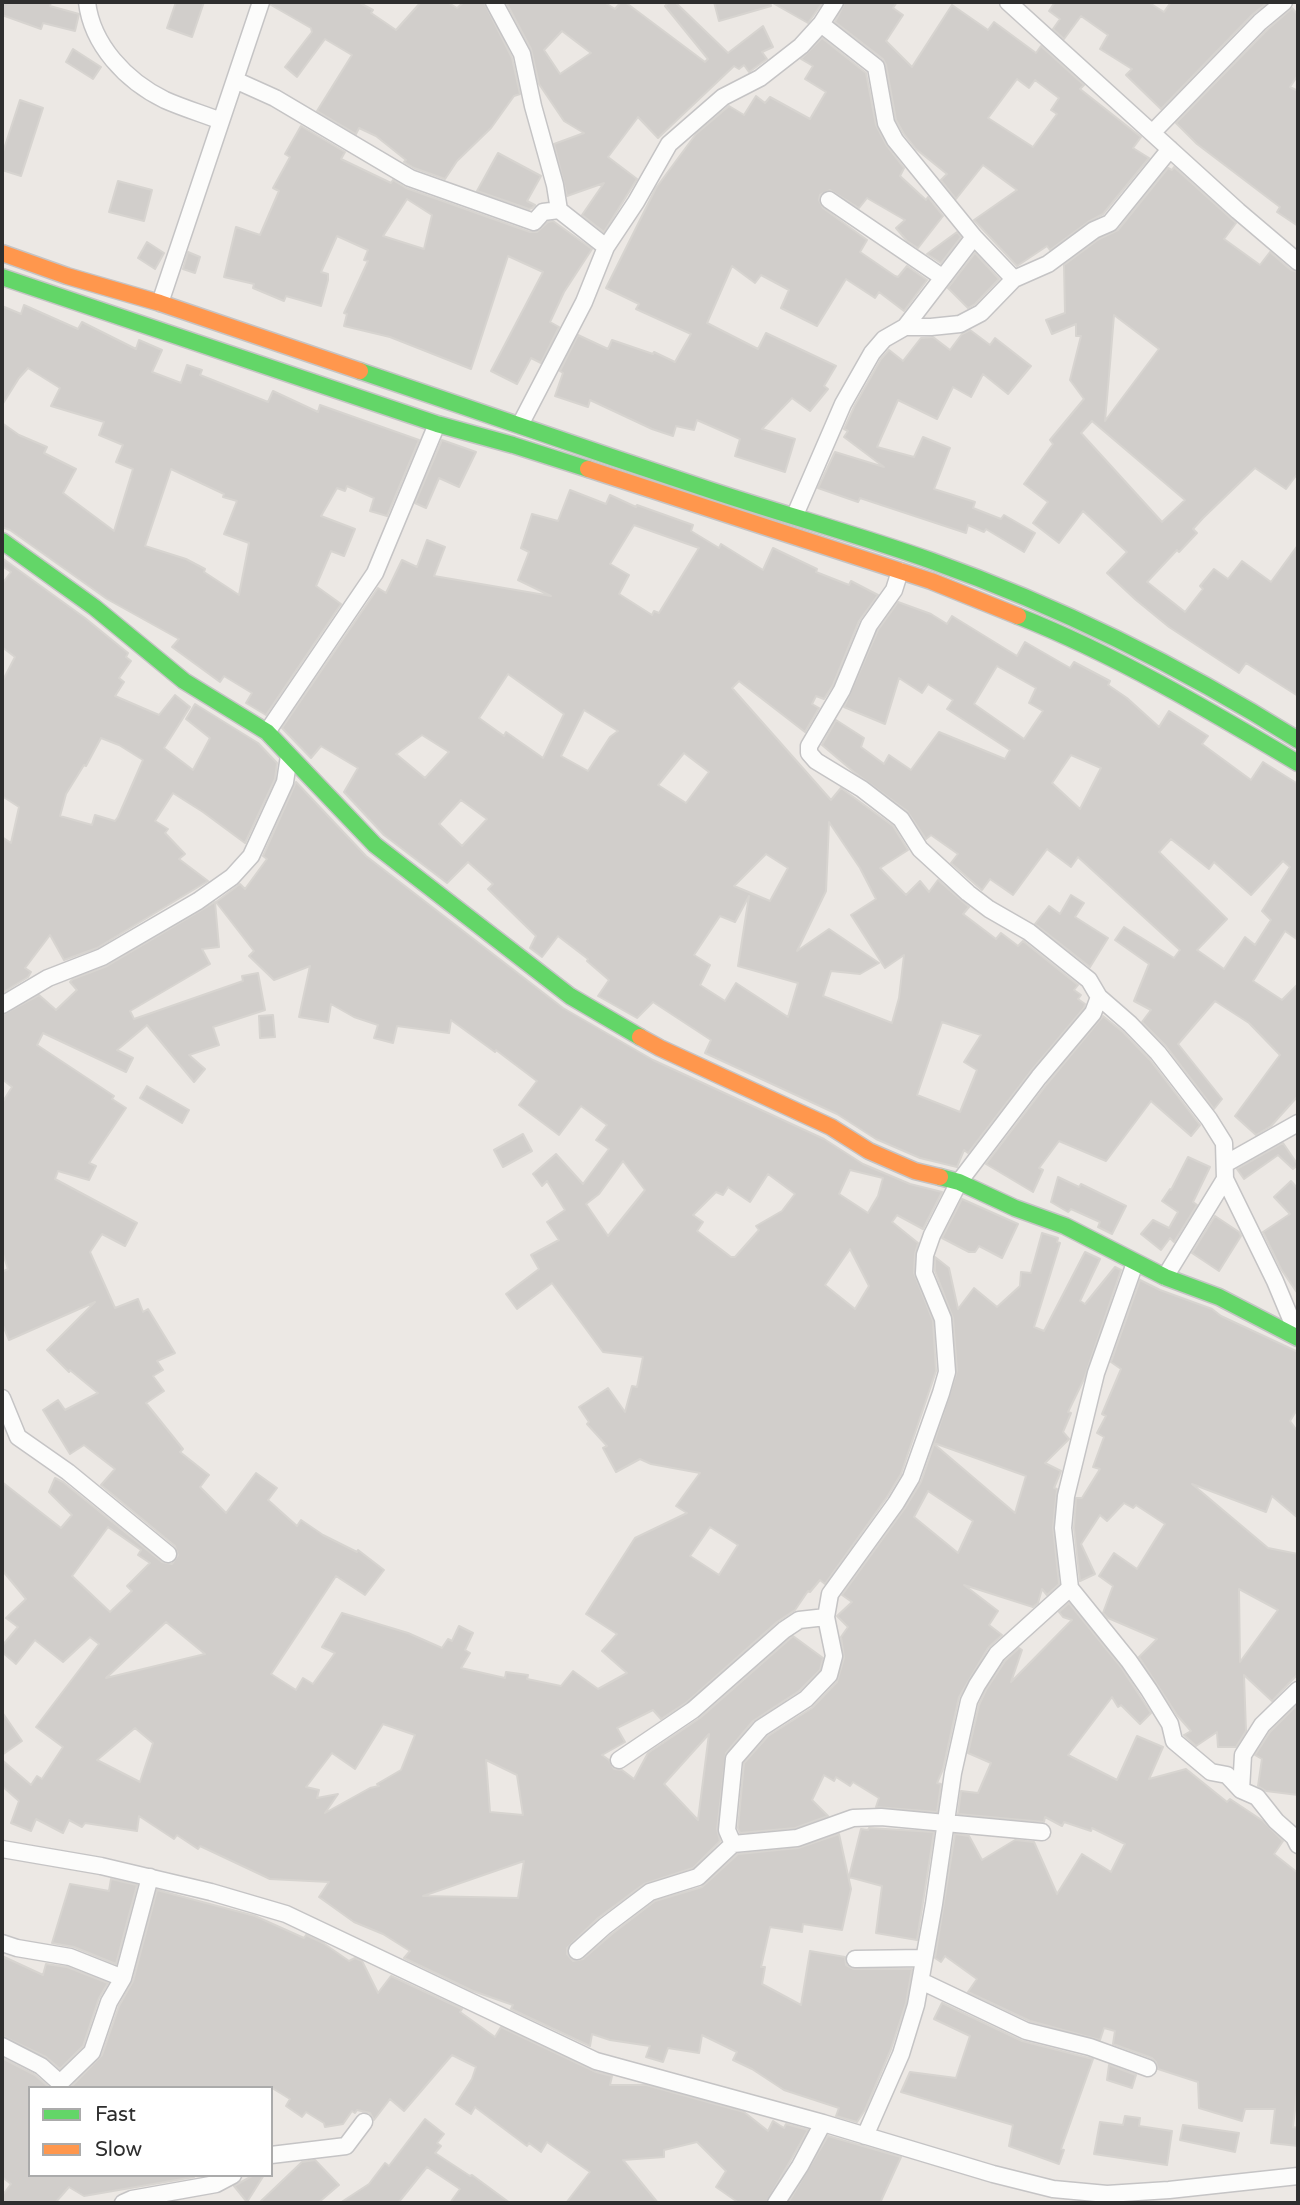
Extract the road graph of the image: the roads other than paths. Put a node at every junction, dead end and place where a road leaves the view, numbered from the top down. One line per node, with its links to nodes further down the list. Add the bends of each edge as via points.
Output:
1 (87, 2): 9 (street, via 89,19 105,52 134,79 163,99)
2 (261, 2): 8 (street)
3 (494, 2): 13 (street, via 522,54)
4 (835, 2): 7 (street)
5 (1008, 2): 10 (street)
6 (1284, 2): 10 (street)
7 (821, 24): 14 (street, via 876,67 886,123 895,140); 15 (street, via 801,46 760,78 723,97 669,144)
8 (235, 80): 9 (street); 13 (street, via 275,97 410,178 534,222 543,212)
9 (221, 121): 21 (street)
10 (1152, 133): 11 (street)
11 (1170, 149): 17 (street); 20 (street, via 1110,223 1048,264)
12 (829, 200): 19 (street)
13 (559, 210): 15 (street)
14 (974, 237): 19 (street); 20 (street)
15 (606, 247): 24 (street, via 584,302)
16 (2, 253): 21 (street)
17 (1298, 262)
18 (2, 277): 23 (street)
19 (942, 277): 22 (street)
20 (1013, 279): 22 (street, via 981,313 960,324)
21 (160, 303): 24 (street)
22 (905, 327): 25 (street, via 884,339 857,377)
23 (437, 424): 27 (street); 28 (street, via 375,573)
24 (520, 425): 25 (street)
25 (795, 515): 29 (street, via 964,572 1058,610 1190,675)
26 (2, 541): 28 (street, via 94,607 184,681)
27 (900, 571): 31 (street, via 1059,632 1171,688); 32 (street, via 894,590 869,625 809,753 901,818 920,849 946,874 989,909 1030,932 1089,980)
28 (267, 732): 30 (street)
29 (1298, 740)
30 (289, 756): 33 (street, via 285,782 251,856 232,877 102,957 48,978); 36 (street, via 376,845 570,996 660,1048 831,1127 869,1151 915,1171)
31 (1298, 763)
32 (1099, 997): 35 (street, via 1158,1053 1209,1119 1223,1143); 36 (street, via 1093,1013)
33 (2, 1004)
34 (1298, 1123): 35 (street)
35 (1225, 1172): 38 (street); 39 (street)
36 (959, 1182): 37 (street, via 1065,1226); 43 (street, via 925,1255 924,1273 943,1319 947,1373 941,1393 911,1478 830,1594)
37 (1135, 1262): 38 (street); 42 (street, via 1096,1373 1066,1496 1063,1528)
38 (1165, 1277): 39 (street, via 1219,1297)
39 (1298, 1337)
40 (2, 1398): 41 (street, via 18,1437)
41 (168, 1554)
42 (1070, 1588): 46 (street, via 1149,1690 1170,1724 1174,1741 1211,1772 1227,1775); 47 (street, via 997,1654 976,1685)
43 (826, 1617): 45 (street, via 799,1620 783,1630 693,1710); 49 (street, via 834,1656 828,1675 806,1699 761,1728 734,1759 727,1830)
44 (1298, 1690): 46 (street, via 1262,1725 1243,1755)
45 (619, 1760)
46 (1241, 1790): 50 (street, via 1257,1797)
47 (945, 1822): 48 (street); 49 (street, via 853,1818 797,1838); 55 (street)
48 (1042, 1832)
49 (733, 1844): 54 (street, via 698,1877 650,1892)
50 (1298, 1845)
51 (2, 1849): 52 (street)
52 (150, 1877): 57 (street); 62 (street, via 286,1914 596,2061)
53 (2, 1943): 57 (street, via 70,1957)
54 (577, 1951)
55 (923, 1958): 56 (street); 58 (street)
56 (855, 1959)
57 (123, 1978): 59 (street, via 109,2002 92,2052 60,2083 41,2066)
58 (921, 1981): 60 (street, via 1026,2031); 63 (street, via 901,2054)
59 (2, 2046)
60 (1148, 2068)
61 (364, 2122): 64 (street, via 346,2146)
62 (823, 2123): 63 (street); 68 (street)
63 (865, 2136): 65 (street, via 1053,2189 1107,2193 1169,2190)
64 (273, 2155)
65 (1298, 2176)
66 (230, 2177): 67 (street, via 216,2185)
67 (123, 2203)
68 (776, 2203)

